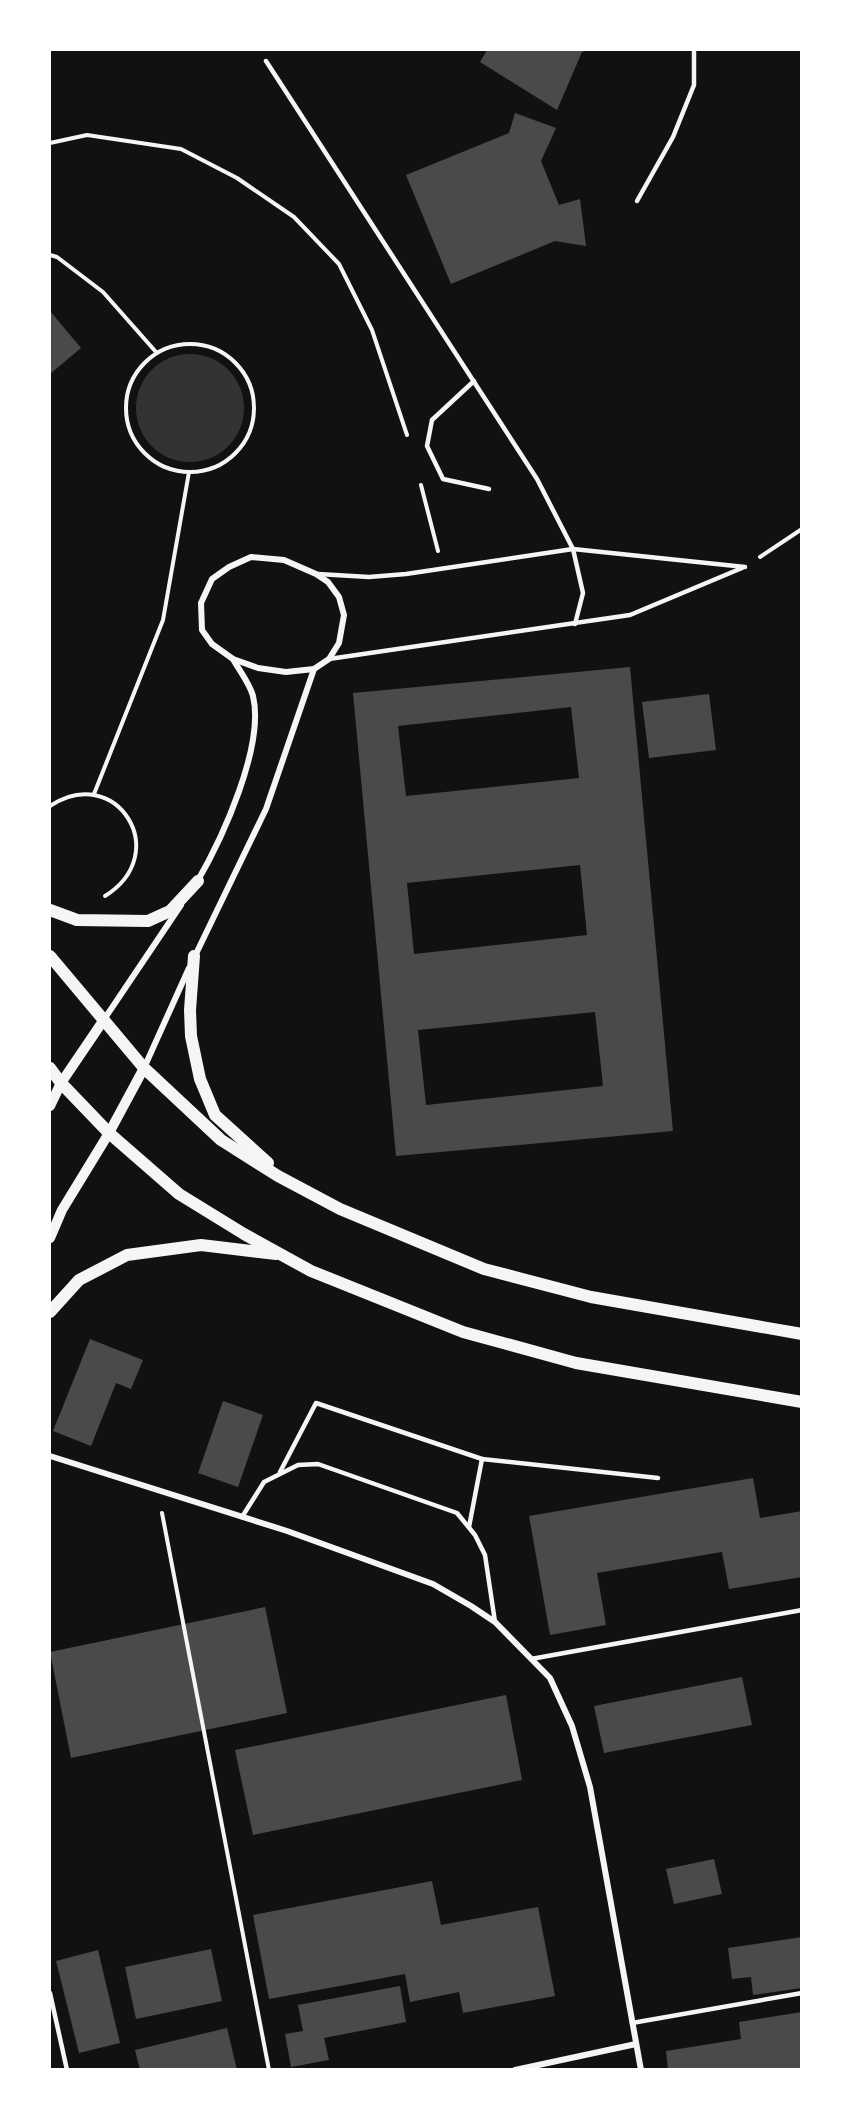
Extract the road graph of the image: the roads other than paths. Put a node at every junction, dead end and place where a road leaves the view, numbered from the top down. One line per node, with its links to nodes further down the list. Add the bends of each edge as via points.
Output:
1 (694, 50): 3 (lane, via 694,85 673,137)
2 (266, 61): 4 (lane)
3 (637, 201)
4 (474, 381): 5 (lane, via 432,420 427,446 442,479); 6 (lane, via 537,479)
5 (489, 489)
6 (573, 549): 7 (lane, via 406,574); 8 (lane, via 583,593); 8 (lane, via 745,567 630,615)
7 (316, 574): 9 (street, via 339,597 344,615 339,643); 10 (street, via 284,560 251,557 212,579 201,603 202,630 212,644)
8 (575, 624): 9 (lane)
9 (329, 658): 11 (street)
10 (233, 659): 11 (street, via 286,672); 12 (street, via 252,695 255,724 247,765 221,836)
11 (314, 669): 15 (street, via 267,809)
12 (198, 881): 13 (main road, via 170,911 148,921 77,921); 16 (street)
13 (50, 910)
14 (50, 956): 16 (main road)
15 (194, 957): 18 (street); 22 (main road, via 191,1036 200,1079 215,1115)
16 (103, 1021): 18 (main road); 19 (street)
17 (50, 1068): 19 (main road)
18 (144, 1068): 21 (street); 22 (main road, via 221,1140)
19 (61, 1083): 20 (street); 21 (main road)
20 (50, 1106)
21 (109, 1133): 23 (street, via 62,1210); 24 (main road, via 179,1194)
22 (291, 1184): 26 (main road, via 340,1209 484,1269 591,1296)
23 (50, 1238)
24 (283, 1255): 25 (main road, via 201,1245 127,1256 79,1280); 27 (main road, via 311,1271 463,1332 576,1362)
25 (50, 1312)
26 (801, 1334)
27 (801, 1402)
28 (50, 1456): 32 (street)
29 (482, 1459): 30 (lane, via 316,1403); 31 (lane); 33 (lane)
30 (280, 1473): 32 (lane, via 264,1482); 33 (lane, via 298,1465 318,1464 457,1513)
31 (658, 1478)
32 (242, 1517): 35 (street, via 433,1584)
33 (469, 1527): 35 (lane, via 485,1555)
34 (801, 1610): 36 (lane)
35 (495, 1622): 36 (street)
36 (531, 1659): 39 (street, via 550,1678 572,1726 590,1787)
37 (50, 1993): 41 (lane)
38 (801, 1993): 39 (lane)
39 (632, 2023): 40 (street)
40 (636, 2044): 42 (street); 43 (street)
41 (67, 2070)
42 (515, 2070)
43 (641, 2070)

